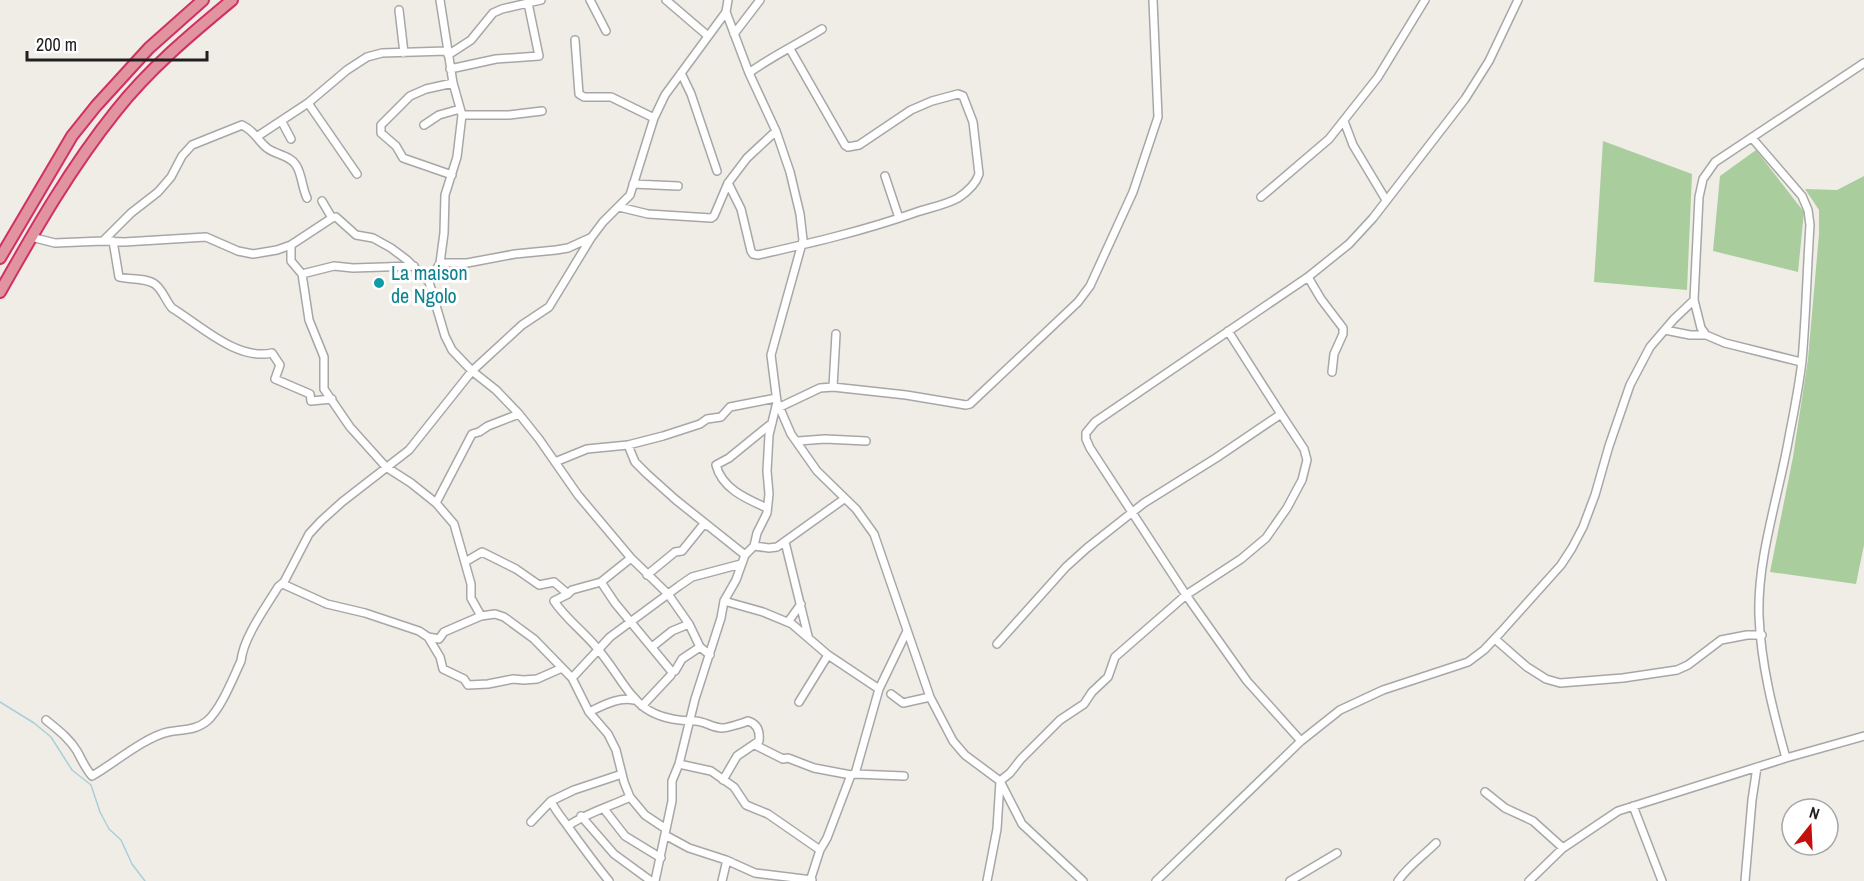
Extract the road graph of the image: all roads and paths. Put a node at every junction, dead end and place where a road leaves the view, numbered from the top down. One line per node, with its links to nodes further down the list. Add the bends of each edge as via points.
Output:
1 (203, 0): 58 (highway, via 149,48 72,136)
2 (232, 0): 52 (highway, via 172,51 117,109 65,181)
3 (440, 0): 21 (street)
4 (541, 0): 11 (street)
5 (590, 0): 15 (street)
6 (666, 0): 17 (street)
7 (760, 0): 16 (street)
8 (1154, 0): 73 (street, via 1158,117 1133,192 1084,295 970,404)
9 (1425, 0): 31 (street, via 1378,77)
10 (1518, 0): 48 (street, via 1489,61 1465,99)
11 (524, 2): 21 (street, via 493,13 471,40); 23 (street, via 539,56 496,59)
12 (725, 4): 16 (street); 17 (street)
13 (399, 10): 20 (street)
14 (822, 29): 19 (street)
15 (606, 31)
16 (734, 34): 25 (street)
17 (708, 36): 24 (street)
18 (574, 40): 30 (street, via 579,94 611,97)
19 (790, 49): 25 (street); 51 (street, via 848,147 859,145 911,110 932,101 963,96 973,122 977,180 957,199)
20 (404, 53): 21 (street); 27 (street, via 367,57)
21 (447, 53): 23 (street)
22 (1864, 63): 36 (street)
23 (450, 69): 26 (street)
24 (681, 73): 30 (street); 38 (street)
25 (749, 73): 34 (street)
26 (453, 83): 29 (street); 40 (street, via 410,96 380,130 403,158)
27 (308, 103): 32 (street); 39 (street)
28 (542, 111): 29 (street, via 509,116)
29 (461, 112): 33 (street, via 438,115); 40 (street)
30 (654, 118): 43 (street)
31 (1344, 120): 45 (street, via 1322,147); 48 (street, via 1353,145)
32 (282, 122): 35 (street); 37 (street)
33 (424, 124)
34 (776, 131): 42 (street); 57 (street, via 800,214)
35 (258, 136): 46 (street, via 266,147 295,163); 54 (street, via 242,125 192,145 158,192)
36 (1752, 138): 65 (street, via 1715,162 1703,179); 70 (street, via 1802,196 1808,210)
37 (291, 139)
38 (717, 171)
39 (357, 174)
40 (452, 175): 59 (street, via 445,195)
41 (885, 176): 51 (street)
42 (728, 183): 49 (street, via 711,218 648,214); 57 (street, via 741,209 753,254)
43 (633, 184): 44 (street); 49 (street, via 630,195)
44 (678, 186)
45 (1262, 197)
46 (307, 198)
47 (322, 201): 50 (street)
48 (1386, 201): 62 (street, via 1349,244)
49 (619, 207): 53 (street)
50 (332, 218): 56 (street); 60 (street, via 391,248)
51 (899, 218): 57 (street)
52 (31, 237): 54 (street, via 55,243); 64 (highway)
53 (591, 238): 59 (street, via 568,248 467,263); 71 (street, via 549,308 522,325)
54 (103, 241): 55 (street)
55 (113, 242): 56 (street, via 199,236 253,254); 74 (street, via 120,278 153,282 172,308 230,347 272,353 280,365 275,378 310,394 311,401)
56 (291, 245): 61 (street, via 291,261)
57 (801, 246): 75 (street, via 771,355)
58 (0, 258)
59 (440, 262): 63 (street)
60 (414, 266): 61 (street, via 334,266); 63 (street)
61 (302, 274): 74 (street, via 309,320 324,357 324,389)
62 (1308, 277): 67 (street); 72 (street, via 1343,328)
63 (429, 282): 71 (street, via 445,336 452,350)
64 (0, 292)
65 (1694, 300): 66 (street); 69 (street)
66 (1665, 330): 69 (street); 111 (street, via 1650,347 1630,385 1595,495 1572,548)
67 (1228, 331): 77 (street); 87 (street, via 1088,428 1086,440 1090,448)
68 (836, 334): 73 (street)
69 (1706, 335): 70 (street)
70 (1802, 362): 108 (street, via 1761,578)
71 (472, 371): 76 (street); 83 (street, via 409,450)
72 (1332, 372)
73 (833, 387): 75 (street)
74 (332, 399): 83 (street, via 350,427)
75 (778, 402): 78 (street); 79 (street, via 791,434); 81 (street, via 730,407 721,417)
76 (519, 414): 82 (street); 85 (street, via 472,434)
77 (1281, 414): 87 (street); 100 (street, via 1304,449 1307,460 1302,480 1266,538)
78 (772, 423): 86 (street); 86 (street, via 716,465 737,494)
79 (798, 441): 80 (street); 84 (street)
80 (866, 441)
81 (628, 445): 82 (street, via 587,449); 88 (street, via 638,466)
82 (555, 462): 92 (street)
83 (386, 467): 85 (street); 96 (street, via 312,530)
84 (844, 499): 89 (street); 107 (street, via 874,534)
85 (436, 503): 93 (street, via 454,524)
86 (767, 508): 90 (street)
87 (1132, 512): 100 (street); 112 (street, via 1066,567)
88 (708, 526): 91 (street); 95 (street, via 704,525 682,551 675,552)
89 (785, 542): 90 (street, via 769,548); 102 (street)
90 (754, 546): 91 (street)
91 (745, 555): 94 (street)
92 (631, 558): 95 (street); 97 (street)
93 (464, 559): 98 (street, via 482,552 532,582 554,582); 103 (street, via 471,598)
94 (741, 564): 99 (street, via 692,577); 101 (street)
95 (647, 575): 99 (street)
96 (284, 582): 110 (street, via 318,601 365,613); 128 (street, via 251,633 242,661 214,714 205,723 192,730 166,732 92,776 65,735)
97 (601, 582): 98 (street); 104 (street)
98 (568, 594): 115 (street, via 554,601)
99 (668, 594): 104 (street); 106 (street)
100 (1186, 595): 131 (street, via 1247,681); 140 (street, via 1115,657 1108,677 1084,704 1060,720)
101 (724, 601): 105 (street); 116 (street)
102 (801, 604): 105 (street); 109 (street)
103 (481, 616): 110 (street, via 444,632 439,639); 118 (street, via 504,616)
104 (630, 621): 113 (street); 115 (street)
105 (788, 622): 109 (street)
106 (689, 624): 113 (street, via 672,631); 114 (street)
107 (907, 631): 121 (street); 123 (street)
108 (1761, 634): 111 (street, via 1721,640 1677,670 1560,683 1527,667); 133 (street, via 1769,695)
109 (808, 636): 117 (street)
110 (428, 637): 118 (street, via 442,669 468,685 537,679)
111 (1495, 639): 131 (street, via 1468,662 1383,690 1340,710)
112 (997, 645)
113 (652, 647): 119 (street)
114 (700, 647): 116 (street); 119 (street, via 682,659)
115 (598, 649): 120 (street); 124 (street)
116 (710, 655): 129 (street)
117 (828, 655): 121 (street); 125 (street)
118 (562, 668): 120 (street)
119 (672, 672): 126 (street)
120 (572, 678): 127 (street)
121 (879, 689): 137 (street)
122 (891, 694): 123 (street, via 903,703)
123 (930, 697): 140 (street, via 957,748)
124 (634, 700): 126 (street); 127 (street, via 623,698)
125 (799, 702)
126 (642, 706): 129 (street, via 659,716)
127 (589, 711): 136 (street, via 612,742)
128 (46, 720)
129 (689, 722): 132 (street, via 723,728 750,722 760,735); 134 (street)
130 (1864, 736): 133 (street)
131 (1301, 741): 162 (street)
132 (755, 744): 137 (street, via 783,759); 139 (street, via 737,756)
133 (1786, 758): 135 (street)
134 (679, 764): 139 (street, via 707,770); 149 (street, via 672,781)
135 (1757, 767): 144 (street); 167 (street)
136 (622, 774): 142 (street); 143 (street)
137 (853, 774): 138 (street); 152 (street)
138 (904, 776)
139 (723, 780): 152 (street, via 738,791 746,805 768,814)
140 (1000, 781): 160 (street, via 997,829); 161 (street, via 1022,824)
141 (1485, 792): 151 (street, via 1505,808 1533,821)
142 (630, 797): 145 (street); 149 (street)
143 (551, 801): 147 (street); 148 (street)
144 (1633, 806): 151 (street, via 1604,819); 166 (street)
145 (604, 809): 146 (street); 154 (street, via 625,836)
146 (582, 816): 148 (street); 157 (street, via 614,854)
147 (531, 822)
148 (568, 826): 156 (street)
149 (665, 832): 154 (street); 155 (street, via 695,851)
150 (1436, 843): 164 (street)
151 (1563, 848): 165 (street)
152 (820, 850): 159 (street)
153 (1337, 853): 163 (street)
154 (660, 858): 157 (street)
155 (731, 862): 158 (street, via 727,861); 159 (street, via 763,876)
156 (609, 881)
157 (653, 881)
158 (722, 881)
159 (811, 881)
160 (987, 881)
161 (1083, 881)
162 (1156, 881)
163 (1290, 881)
164 (1398, 881)
165 (1529, 881)
166 (1662, 881)
167 (1745, 881)

